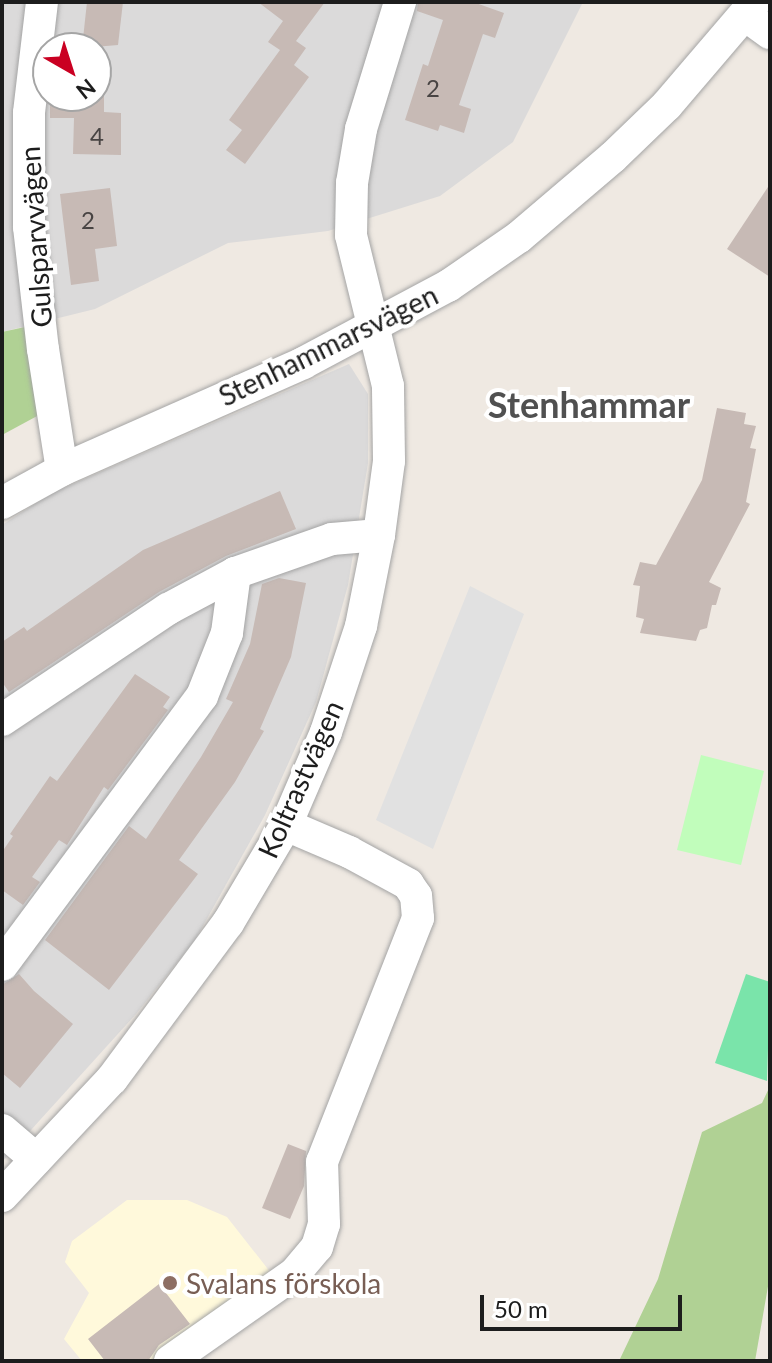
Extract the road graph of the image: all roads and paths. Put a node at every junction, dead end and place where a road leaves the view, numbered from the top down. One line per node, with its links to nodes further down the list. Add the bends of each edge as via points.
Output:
1 (42, 2): 5 (street, Gulsparvvägen, via 29,113 29,227)
2 (400, 2): 4 (street, Koltrastvägen, via 361,129 352,183 351,235)
3 (757, 17): 4 (street, Stenhammarsvägen, via 575,192 448,286)
4 (376, 327): 5 (street, Stenhammarsvägen); 7 (street, Koltrastvägen, via 388,386 389,461)
5 (62, 470): 6 (street, Stenhammarsvägen)
6 (2, 503)
7 (379, 535): 8 (street, via 332,539); 10 (street, Koltrastvägen, via 361,626 326,732)
8 (235, 573): 9 (street, via 168,609); 11 (street, via 227,633 202,696)
9 (2, 720)
10 (286, 825): 13 (street, Koltrastvägen, via 228,923 112,1079); 15 (street, via 408,884 416,896 418,918 322,1162 326,1191 317,1247 295,1273)
11 (2, 965)
12 (2, 1130): 13 (street)
13 (36, 1159): 14 (street, Koltrastvägen)
14 (2, 1196)
15 (170, 1361)

